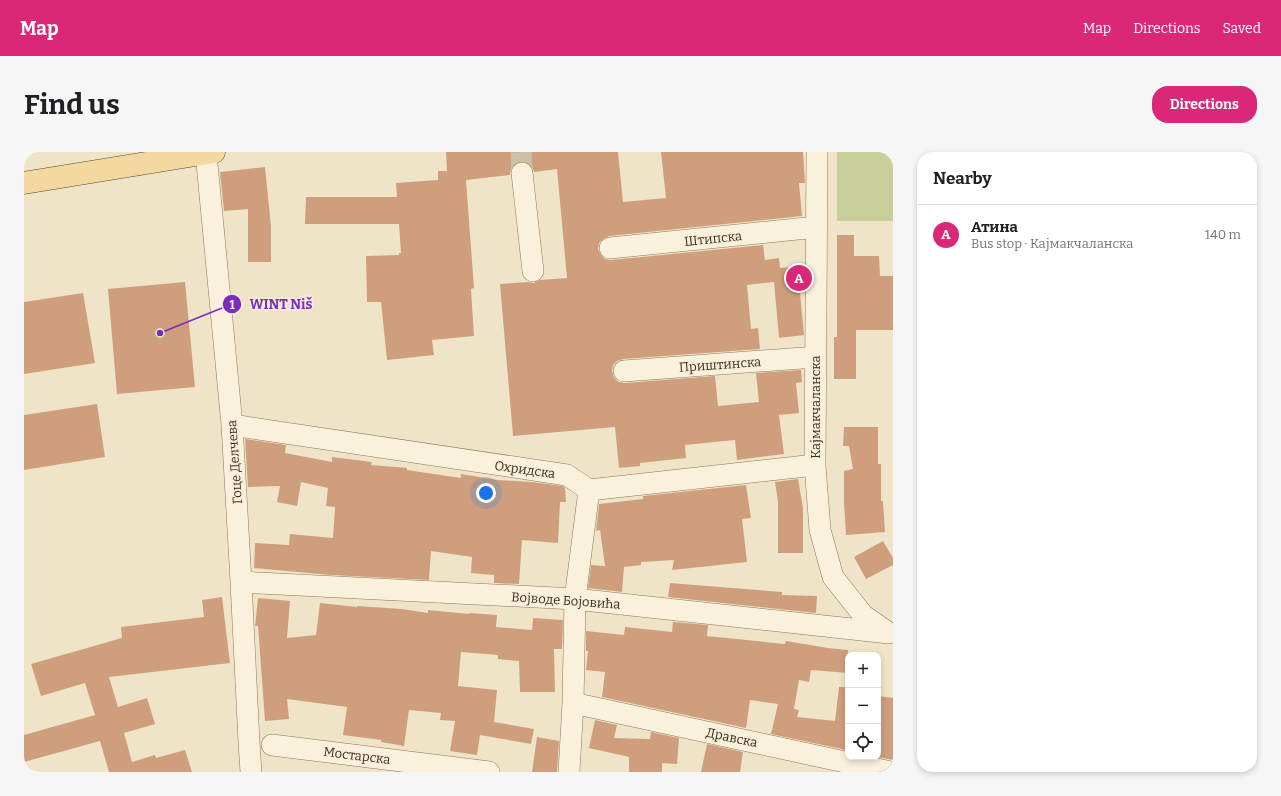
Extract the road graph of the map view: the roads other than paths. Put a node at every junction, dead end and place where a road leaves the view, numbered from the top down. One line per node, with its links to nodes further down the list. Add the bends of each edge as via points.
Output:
1 (210, 152): 4 (main road); 10 (street, Гоце Делчева)
2 (817, 152): 5 (street, Кајмакчаланска)
3 (522, 173): 7 (street)
4 (24, 183)
5 (817, 228): 6 (street, Штипска); 8 (street, Кајмакчаланска)
6 (610, 248)
7 (533, 271)
8 (816, 357): 9 (street, Приштинска); 11 (street, Кајмакчаланска)
9 (624, 371)
10 (232, 425): 12 (street, Охридска, via 567,475); 13 (street, Гоце Делчева)
11 (815, 466): 12 (street); 15 (street, Кајмакчаланска, via 820,530 833,577 863,615)
12 (589, 490): 14 (street)
13 (241, 582): 14 (street, Војводе Бојовића); 18 (street, Гоце Делчева)
14 (575, 599): 15 (street, Војводе Бојовића); 16 (street)
15 (891, 633)
16 (573, 703): 20 (street); 21 (street, Дравска)
17 (272, 745): 19 (street, Мостарска)
18 (251, 772)
19 (489, 772)
20 (569, 772)
21 (891, 772)

